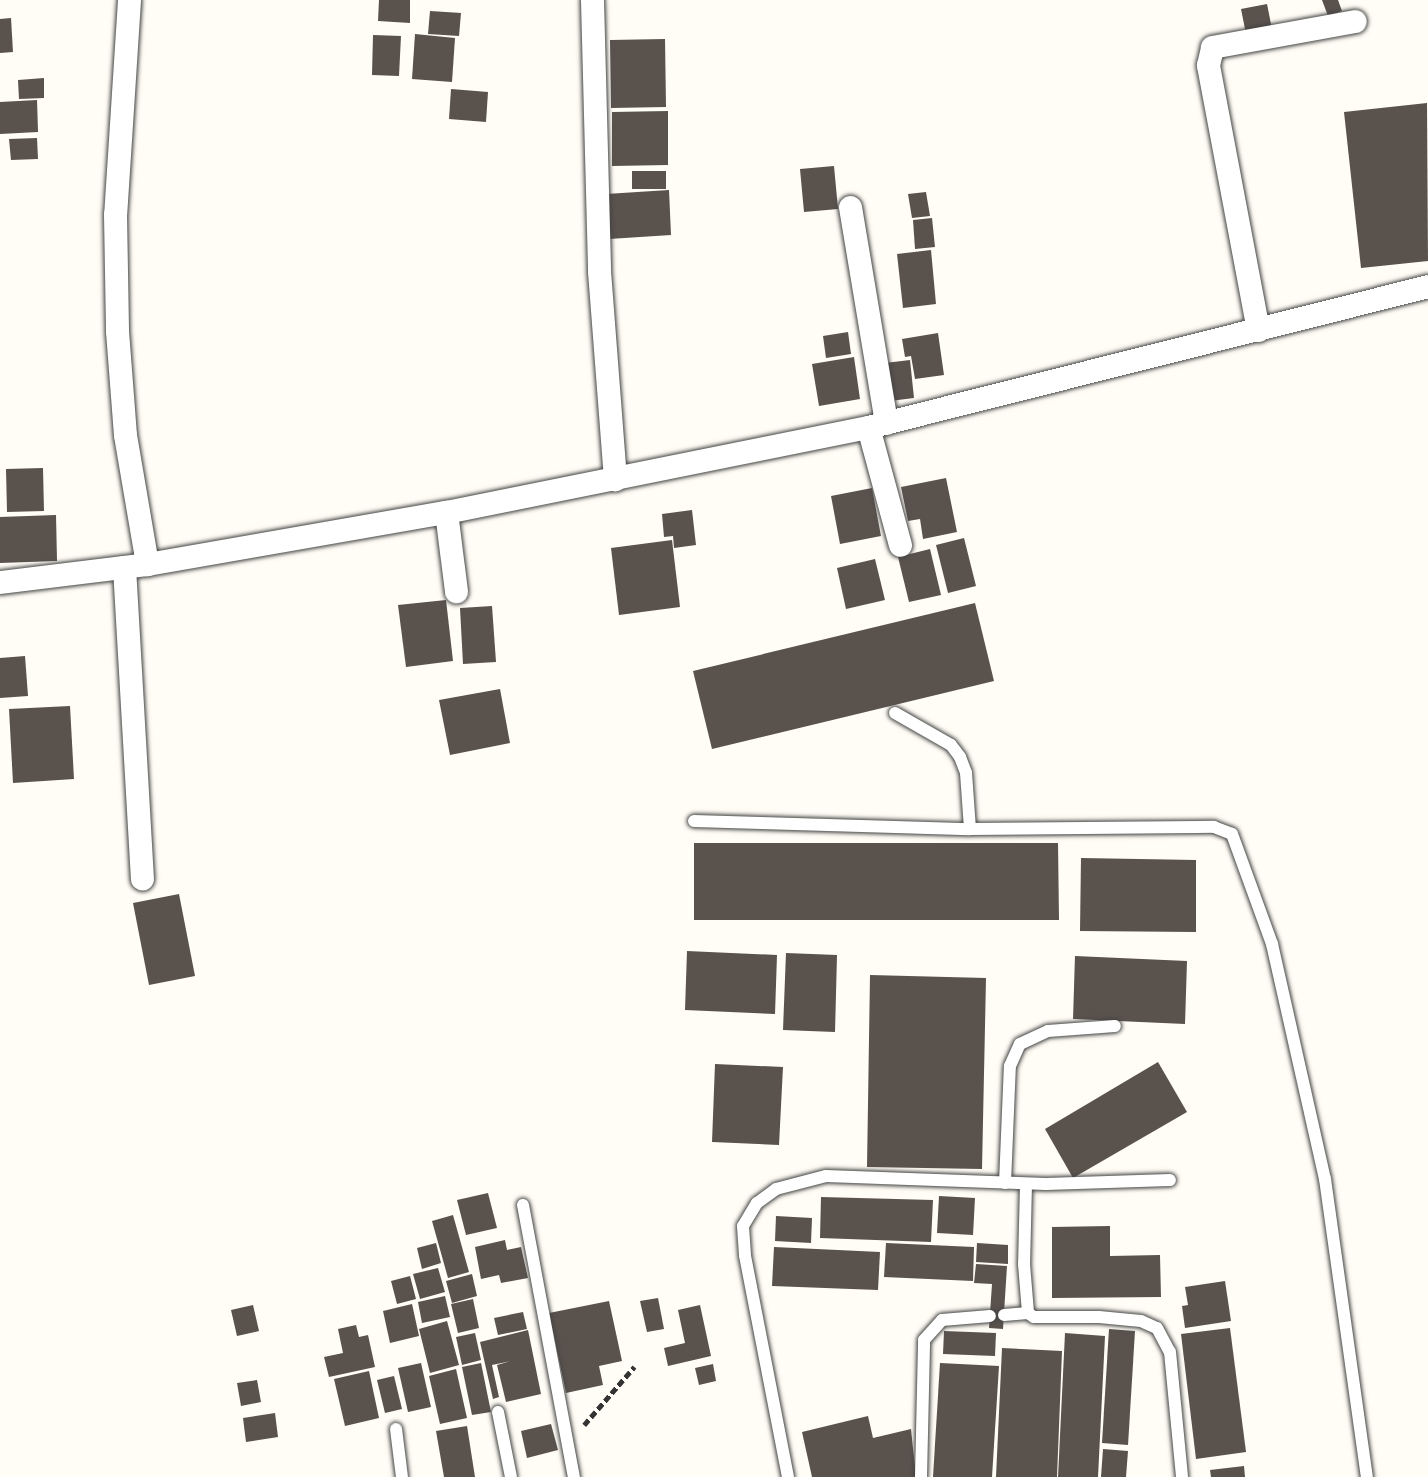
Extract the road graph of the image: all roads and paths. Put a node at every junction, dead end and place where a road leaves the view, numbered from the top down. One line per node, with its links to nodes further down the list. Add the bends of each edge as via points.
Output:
1 (129, 0): 11 (street, via 115,214 117,331 125,435)
2 (592, 0): 8 (street, via 599,271)
3 (1355, 21): 6 (street, via 1212,47 1208,65)
4 (850, 207): 7 (street)
5 (1428, 286): 6 (street)
6 (1258, 330): 7 (street)
7 (877, 425): 8 (street); 10 (street)
8 (615, 479): 9 (street)
9 (446, 512): 11 (street); 14 (street)
10 (900, 545)
11 (147, 564): 12 (street)
12 (124, 567): 13 (street); 18 (street)
13 (0, 582)
14 (456, 592)
15 (895, 713): 17 (lane, via 951,745 960,757 966,773)
16 (694, 821): 17 (lane)
17 (970, 829): 35 (lane, via 1214,827 1231,834 1272,944 1325,1179)
18 (142, 877)
19 (1115, 1026): 21 (lane, via 1048,1031 1020,1044 1010,1066)
20 (1170, 1180): 22 (lane)
21 (1005, 1183): 22 (lane); 32 (lane, via 826,1176 776,1189 757,1203 743,1227 746,1255)
22 (1026, 1184): 24 (lane)
23 (523, 1205): 28 (lane)
24 (1028, 1313): 33 (lane, via 942,1320 924,1340); 34 (lane, via 1034,1317 1141,1321 1157,1328 1170,1352)
25 (634, 1367): 28 (path)
26 (498, 1412): 30 (lane)
27 (396, 1429): 29 (lane)
28 (568, 1450): 31 (lane)
29 (402, 1477)
30 (511, 1477)
31 (574, 1477)
32 (788, 1477)
33 (920, 1477)
34 (1182, 1477)
35 (1367, 1477)

